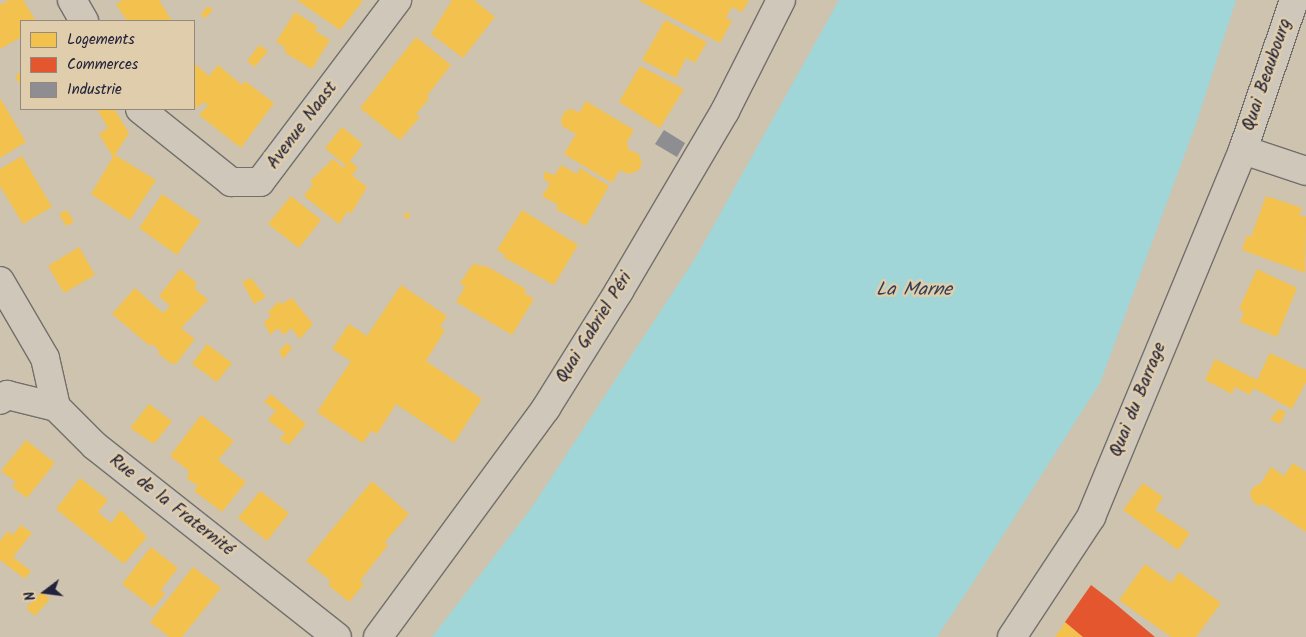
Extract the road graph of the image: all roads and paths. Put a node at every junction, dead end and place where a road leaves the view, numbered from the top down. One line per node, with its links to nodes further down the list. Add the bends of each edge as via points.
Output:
1 (72, 0): 5 (street)
2 (397, 0): 6 (street, Avenue Naast, via 260,182 231,182)
3 (781, 0): 13 (street, Quai Gabriel Péri, via 725,111 556,391)
4 (1294, 0): 7 (street, Quai Beaubourg)
5 (83, 20)
6 (141, 110)
7 (1243, 150): 8 (street); 14 (street, Quai du Barrage, via 1091,517)
8 (1306, 171)
9 (0, 282): 11 (street, via 45,358)
10 (0, 400): 11 (street, via 7,395)
11 (56, 407): 12 (street, Rue de la Fraternité, via 95,446)
12 (337, 637)
13 (378, 637)
14 (1012, 637)

